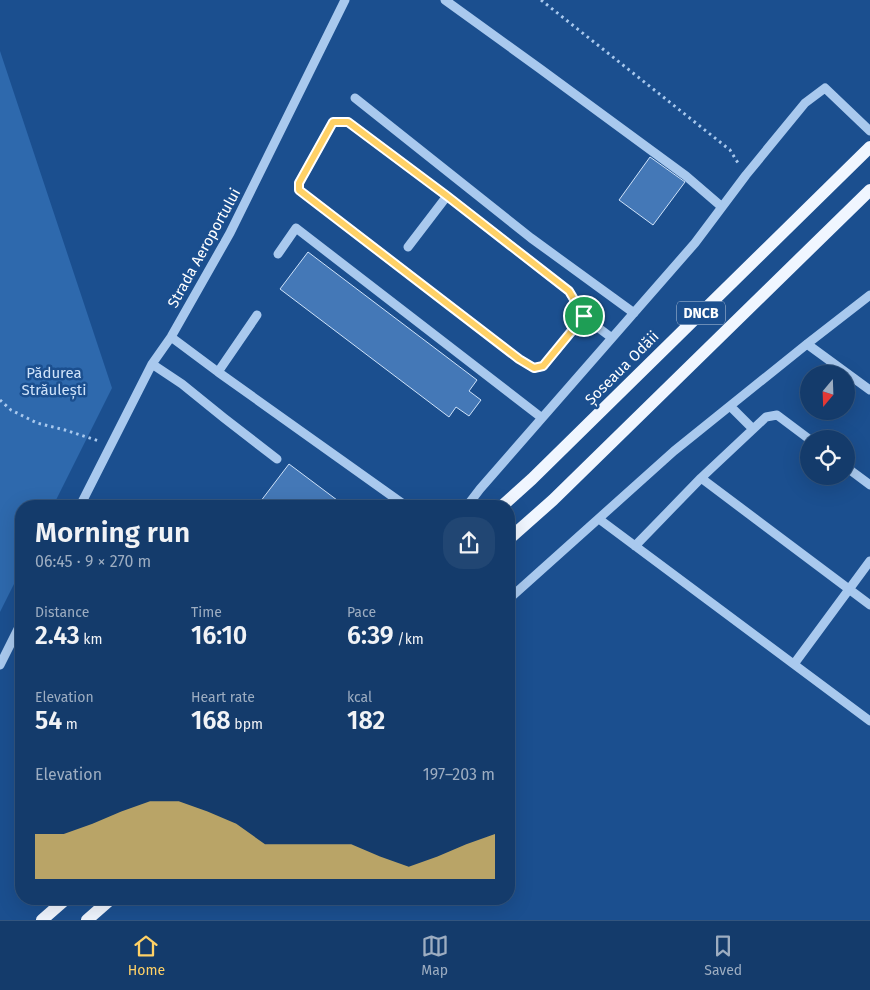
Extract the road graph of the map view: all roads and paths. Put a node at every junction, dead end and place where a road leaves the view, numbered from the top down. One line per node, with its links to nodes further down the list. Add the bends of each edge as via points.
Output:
1 (345, 0): 17 (street, Strada Aeroportului, via 230,233)
2 (445, 0): 10 (street, via 686,176)
3 (541, 0): 7 (path, via 730,150)
4 (356, 98): 14 (street, via 531,238)
5 (870, 131): 7 (street, Șoseaua Odăii, via 825,88 805,103)
6 (870, 147): 36 (main road, Șoseaua Odăii / DNCB)
7 (746, 176): 10 (street, Șoseaua Odăii)
8 (870, 190): 38 (main road, DNCB)
9 (447, 196): 11 (street); 16 (street, via 569,291); 16 (street, via 348,122 333,122 299,183 299,190 534,368 543,366)
10 (722, 207): 14 (street, Șoseaua Odăii)
11 (408, 247)
12 (278, 254): 25 (street, via 296,228)
13 (870, 295): 19 (street)
14 (634, 313): 18 (street, Șoseaua Odăii)
15 (257, 315): 21 (street)
16 (584, 316): 18 (street)
17 (171, 336): 20 (street, Strada Aeroportului); 21 (street)
18 (612, 338): 25 (street, Șoseaua Odăii)
19 (807, 344): 22 (street); 24 (street)
20 (152, 364): 28 (street, Strada Aeroportului); 29 (street)
21 (218, 372): 34 (street)
22 (870, 390)
23 (0, 400): 28 (path, via 11,410 37,423)
24 (730, 406): 26 (street); 37 (street, via 674,451)
25 (542, 418): 35 (street, Șoseaua Odăii)
26 (753, 429): 27 (street, via 766,417 777,414); 31 (street)
27 (800, 432)
28 (111, 445): 33 (street, Strada Aeroportului)
29 (278, 459)
30 (855, 474): 32 (street)
31 (701, 478): 39 (street); 41 (street)
32 (870, 486)
33 (83, 500)
34 (398, 500)
35 (472, 500)
36 (509, 500)
37 (599, 519): 39 (street); 42 (street)
38 (515, 534)
39 (636, 546): 45 (street)
40 (870, 561): 41 (street)
41 (849, 589): 43 (street); 45 (street)
42 (515, 594)
43 (870, 605)
44 (15, 635): 46 (street)
45 (794, 664): 47 (street)
46 (0, 665)
47 (870, 721)
48 (59, 905): 50 (main road)
49 (104, 905): 51 (main road)
50 (42, 920)
51 (87, 920)

